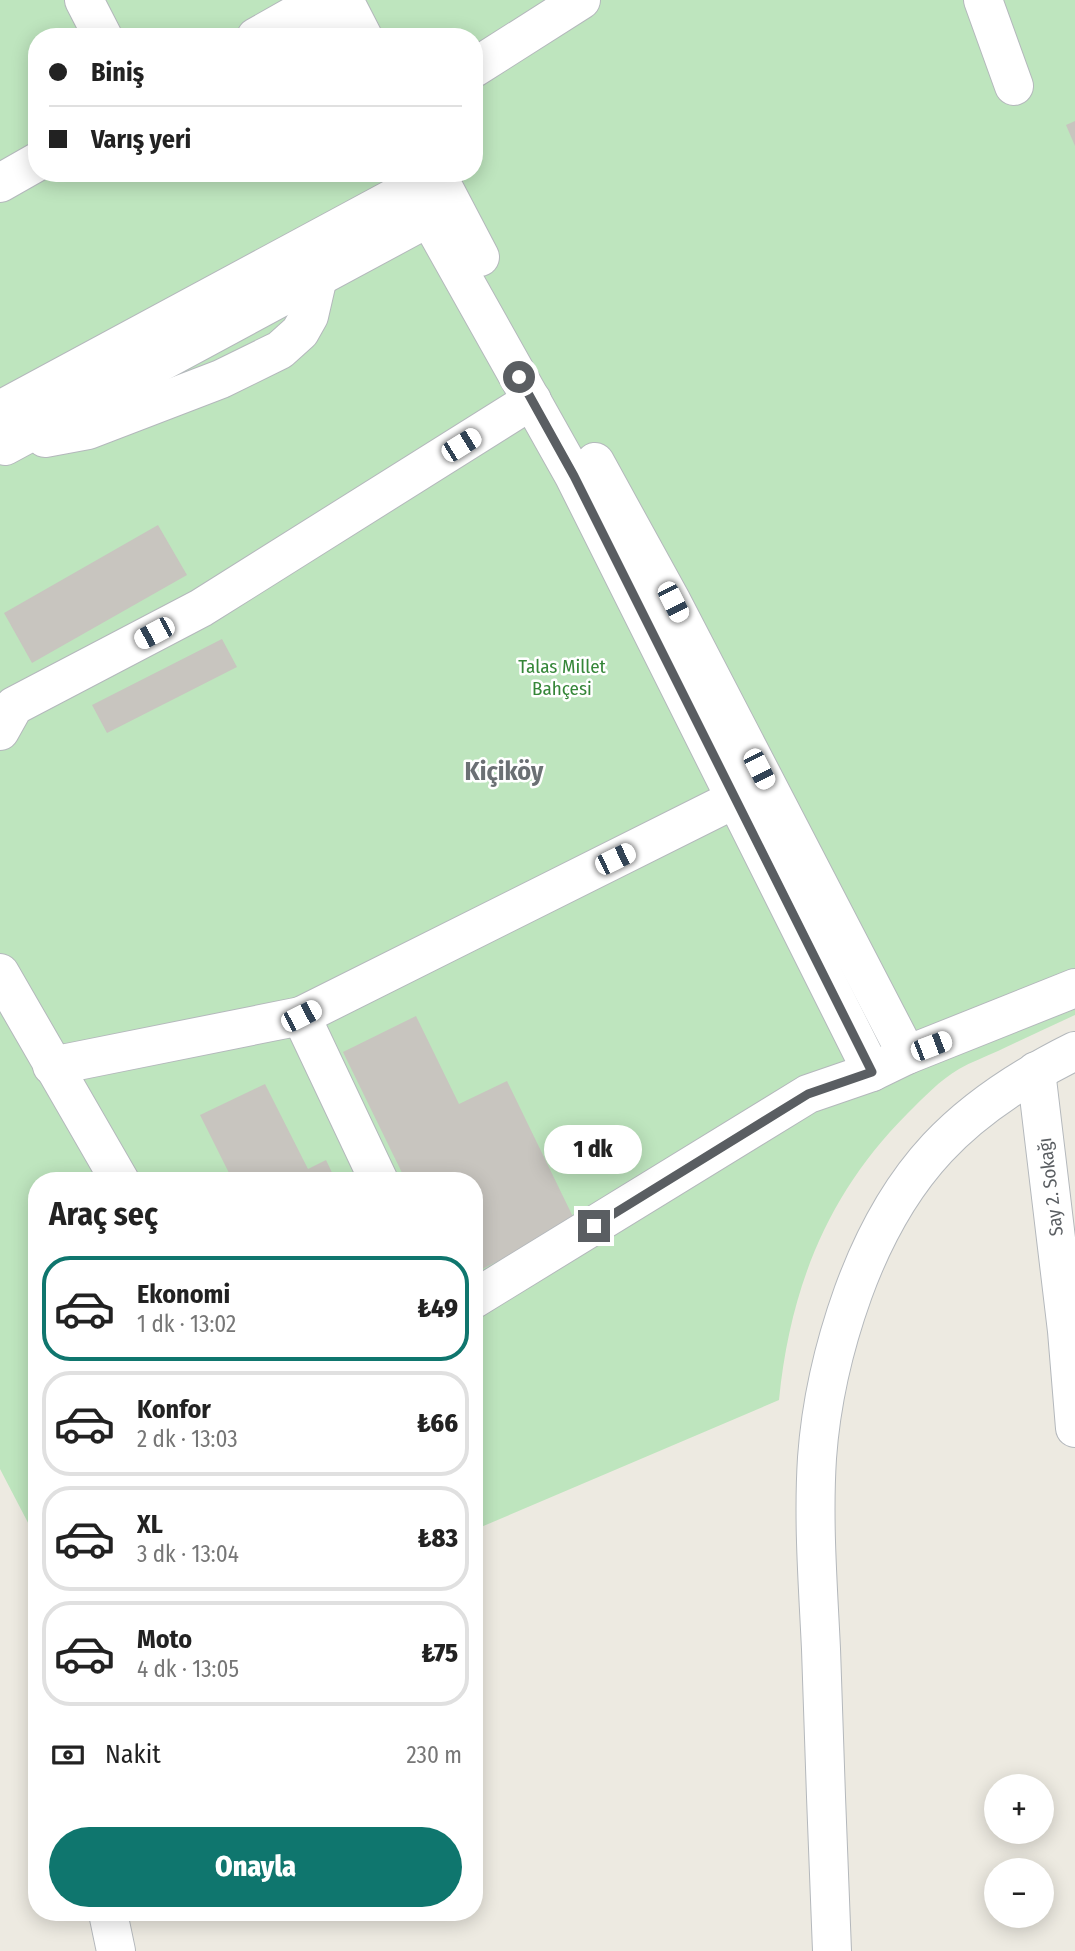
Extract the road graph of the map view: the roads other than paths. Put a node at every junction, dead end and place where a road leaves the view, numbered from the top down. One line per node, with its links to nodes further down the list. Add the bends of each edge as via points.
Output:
1 (84, 0): 5 (street)
2 (581, 0): 8 (street)
3 (983, 0): 9 (street)
4 (321, 11): 6 (street); 7 (street)
5 (98, 28)
6 (278, 28)
7 (348, 28)
8 (483, 62)
9 (1014, 86)
10 (28, 167): 11 (street)
11 (0, 183)
12 (420, 188): 13 (street); 14 (street); 14 (street, via 318,277 309,316 300,332 280,349 221,379 88,430); 21 (street, via 673,602)
13 (531, 400): 15 (street, via 201,608 14,706); 16 (street, via 574,476)
14 (2, 431)
15 (0, 731)
16 (736, 799): 19 (street); 24 (street)
17 (0, 973): 22 (street)
18 (1075, 988): 21 (street)
19 (301, 1016): 22 (street); 26 (street)
20 (1075, 1051): 23 (street)
21 (907, 1055): 24 (street)
22 (52, 1066): 25 (street)
23 (1036, 1070): 28 (street, Say 2. Sokağı); 32 (street, via 961,1124 905,1186 872,1244 830,1368 818,1446 816,1501)
24 (872, 1072): 27 (street, via 808,1094)
25 (115, 1172)
26 (375, 1172)
27 (483, 1293)
28 (1071, 1331): 29 (street, Say 2. Sokağı)
29 (1075, 1429)
30 (110, 1921): 31 (street)
31 (116, 1951)
32 (832, 1951)

